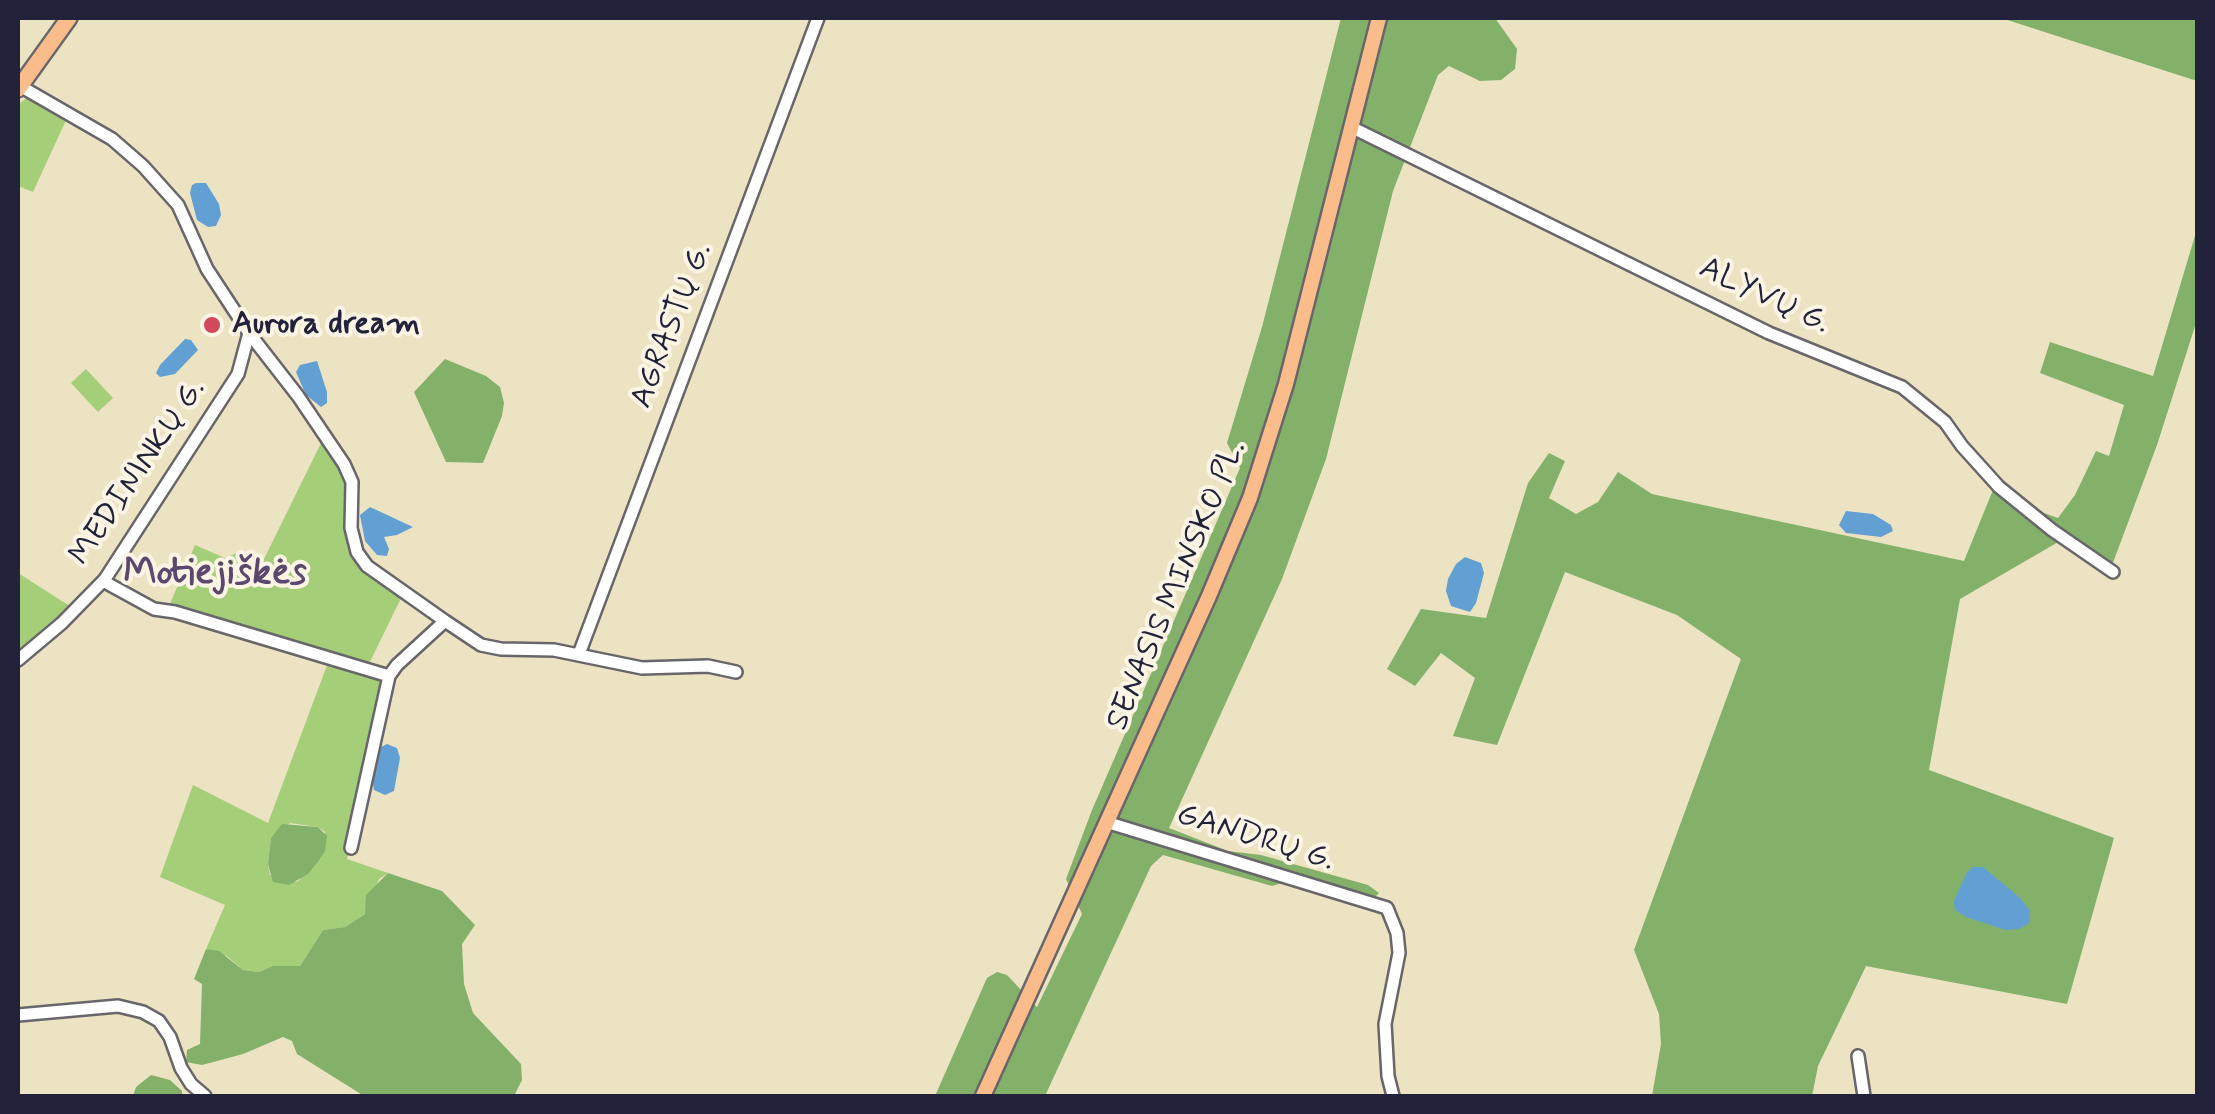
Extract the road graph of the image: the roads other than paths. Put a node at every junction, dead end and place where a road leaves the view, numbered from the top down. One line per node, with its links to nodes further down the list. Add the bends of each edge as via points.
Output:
1 (69, 18): 4 (highway)
2 (818, 18): 10 (street, AGRASTŲ G.)
3 (1379, 18): 5 (main road, SENASIS MINSKO PL.)
4 (19, 87): 6 (street, via 112,139 144,166 178,205 207,269)
5 (1351, 127): 7 (street, ALYVŲ G., via 1768,333 1902,387 1945,422 2000,487); 14 (main road, SENASIS MINSKO PL., via 1254,485)
6 (249, 333): 8 (street, MEDININKŲ G., via 238,374); 9 (street, via 344,464 352,482 350,528 357,552)
7 (2113, 572)
8 (103, 581): 11 (street, MEDININKŲ G.); 13 (street, via 154,609)
9 (445, 622): 10 (street, via 481,644); 13 (street)
10 (579, 654): 12 (street, via 642,668)
11 (18, 660)
12 (736, 672)
13 (390, 676): 15 (street)
14 (1106, 822): 19 (main road, SENASIS MINSKO PL.); 20 (street, GANDRŲ G., via 1388,908 1398,952 1385,1024)
15 (351, 848)
16 (18, 1015): 18 (street, via 118,1006 143,1012 159,1021 181,1068)
17 (1858, 1056): 21 (street)
18 (204, 1096)
19 (983, 1096)
20 (1394, 1096)
21 (1864, 1096)

